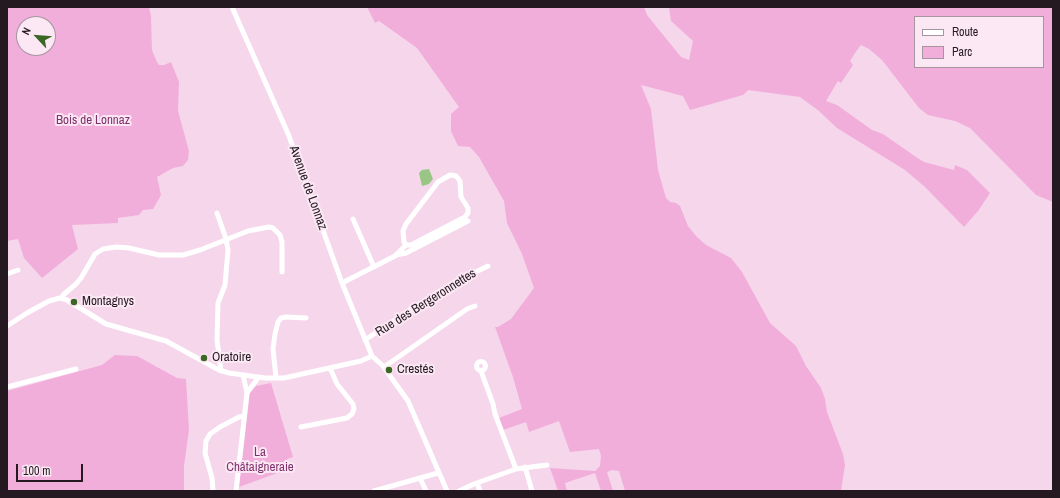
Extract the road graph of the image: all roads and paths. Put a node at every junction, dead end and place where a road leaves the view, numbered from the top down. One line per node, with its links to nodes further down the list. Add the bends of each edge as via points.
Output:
1 (232, 7): 13 (street, Avenue de Lonnaz, via 294,148)
2 (217, 213): 5 (street)
3 (353, 219): 8 (street)
4 (468, 221): 7 (street, via 406,253)
5 (226, 239): 11 (street, via 248,231 273,228 280,235 282,242); 14 (street, via 183,254 159,255 116,247 103,249 95,254 76,284); 23 (street, via 228,250 225,285 218,303 217,322)
6 (406, 245): 6 (street, via 411,245 467,215 468,208 461,197 460,181 456,176 450,175 438,182 406,224 403,233); 7 (street)
7 (395, 256): 8 (street)
8 (374, 266): 13 (street)
9 (488, 266): 18 (street, Rue des Bergeronnettes, via 451,284)
10 (18, 270): 12 (street)
11 (282, 272)
12 (7, 274)
13 (342, 282): 18 (street, Avenue de Lonnaz)
14 (62, 298): 17 (street, via 49,301); 23 (street, via 106,324 162,340)
15 (475, 306): 20 (street)
16 (306, 318): 27 (street, via 286,317 278,322 273,349)
17 (7, 326)
18 (365, 340): 19 (street, Avenue de Lonnaz)
19 (372, 356): 20 (street, Avenue de Lonnaz); 21 (street)
20 (384, 367): 35 (street, Avenue de Lonnaz, via 408,401)
21 (330, 368): 27 (street); 31 (street, via 337,384 352,402 352,414 347,418)
22 (76, 369): 28 (street)
23 (221, 371): 25 (street)
24 (481, 371): 34 (street)
25 (243, 375): 26 (street); 29 (street)
26 (258, 378): 27 (street); 29 (street)
27 (276, 378)
28 (7, 387)
29 (247, 393): 30 (street)
30 (244, 416): 38 (street, via 237,417 220,427 210,434 206,441 205,453); 39 (street)
31 (301, 427)
32 (547, 465): 33 (street)
33 (525, 467): 34 (street); 45 (street)
34 (516, 469): 37 (street)
35 (438, 472): 36 (street); 42 (street, Avenue de Lonnaz)
36 (420, 478): 40 (street); 41 (street)
37 (477, 483): 43 (street); 44 (street)
38 (213, 491)
39 (236, 491)
40 (374, 491)
41 (426, 491)
42 (447, 491)
43 (459, 491)
44 (480, 491)
45 (532, 491)

